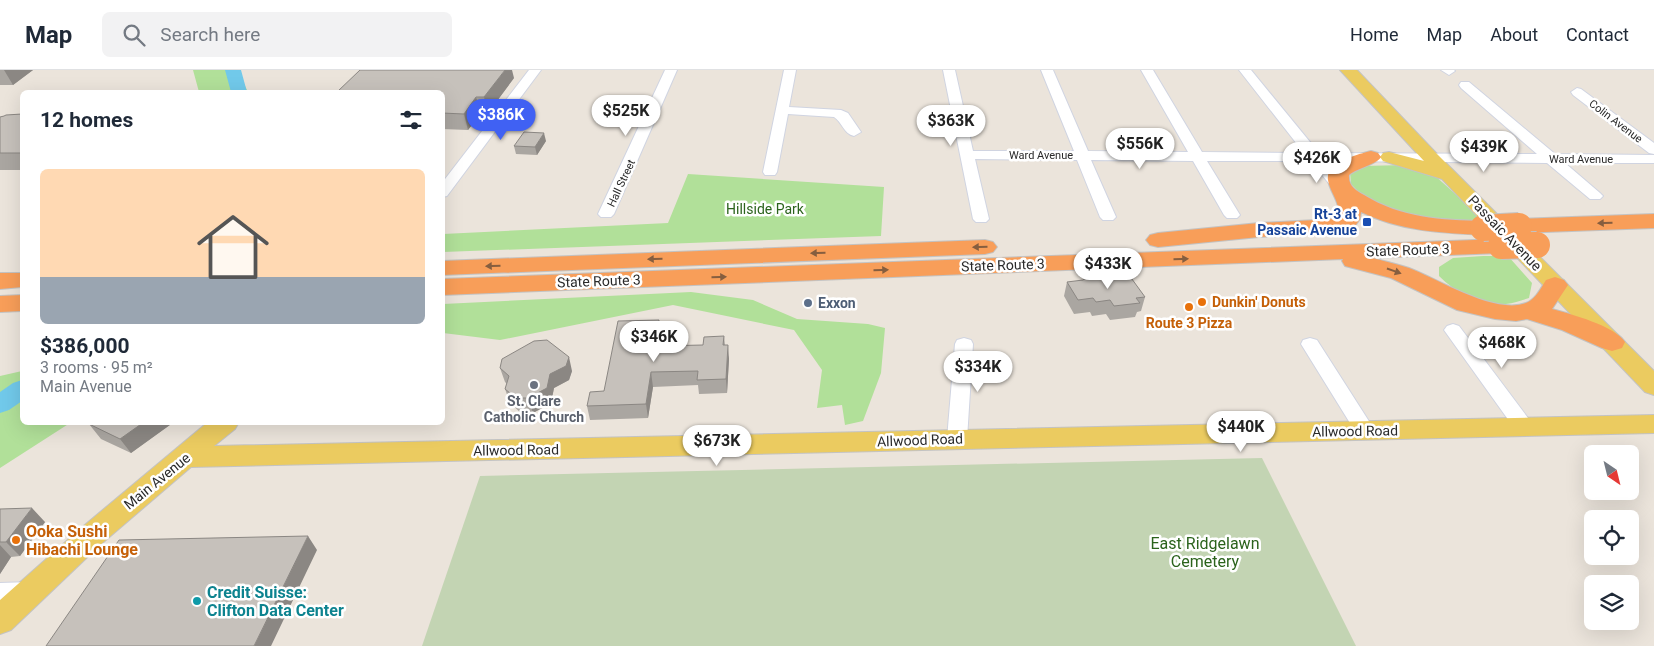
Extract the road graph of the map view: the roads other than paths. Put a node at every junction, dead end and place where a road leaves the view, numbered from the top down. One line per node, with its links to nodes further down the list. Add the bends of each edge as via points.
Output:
1 (535, 70): 24 (street)
2 (671, 70): 27 (street, Hall Street)
3 (790, 70): 11 (street)
4 (949, 70): 14 (street)
5 (1047, 70): 15 (street)
6 (1147, 70): 16 (street)
7 (1245, 70): 17 (street)
8 (1352, 75): 19 (main road, Passaic Avenue)
9 (1465, 85): 20 (street)
10 (1577, 92): 13 (street, Colin Avenue)
11 (780, 110): 12 (street, via 836,113 843,116); 22 (street)
12 (854, 132)
13 (1654, 150)
14 (967, 155): 15 (street, Ward Avenue); 30 (street)
15 (1083, 155): 16 (street, Ward Avenue); 29 (street)
16 (1197, 156): 17 (street, Ward Avenue); 28 (street)
17 (1314, 157): 18 (street, Ward Avenue); 25 (street)
18 (1380, 157): 19 (street, Ward Avenue); 23 (main road, via 1418,165); 25 (highway, via 1342,169 1338,179)
19 (1431, 158): 20 (street, Ward Avenue); 23 (main road, Passaic Avenue)
20 (1551, 159): 21 (street, Ward Avenue); 26 (street)
21 (1654, 160)
22 (770, 172)
23 (1451, 178): 44 (main road, Passaic Avenue)
24 (445, 190)
25 (1344, 192): 32 (highway, via 1363,206 1396,219 1439,226); 33 (highway, via 1350,212 1348,219 1341,224)
26 (1595, 196)
27 (606, 214)
28 (1232, 216)
29 (1108, 217)
30 (981, 218)
31 (1654, 221): 32 (highway, State Route 3, one-way to 32, bridge)
32 (1484, 228): 33 (highway, State Route 3)
33 (1158, 240): 37 (highway, State Route 3, one-way to 37)
34 (1654, 240): 35 (highway, State Route 3, bridge)
35 (1501, 246): 36 (highway, State Route 3); 43 (highway, via 1457,253 1435,262 1429,274)
36 (1277, 255): 42 (highway, State Route 3, one-way to 36); 43 (highway, one-way to 43, via 1366,262)
37 (445, 268)
38 (20, 280): 39 (highway)
39 (0, 281)
40 (20, 284): 41 (highway)
41 (0, 286)
42 (445, 287)
43 (1436, 288): 47 (highway, via 1480,309 1516,313)
44 (1560, 289): 47 (highway); 49 (main road, Passaic Avenue)
45 (20, 303): 46 (highway)
46 (0, 304)
47 (1529, 311): 49 (highway, via 1562,319)
48 (1453, 330): 55 (street)
49 (1612, 342): 52 (main road, Passaic Avenue)
50 (964, 344): 57 (street)
51 (1310, 344): 56 (street)
52 (1654, 386)
53 (1654, 424): 55 (main road, Allwood Road)
54 (223, 425): 58 (main road, Main Avenue)
55 (1524, 427): 56 (main road, Allwood Road)
56 (1365, 430): 57 (main road, Allwood Road)
57 (957, 439): 58 (main road, Allwood Road)
58 (187, 457): 59 (main road, Main Avenue, via 113,517)
59 (30, 592): 60 (street); 61 (main road, Main Avenue)
60 (0, 593)
61 (0, 620)

